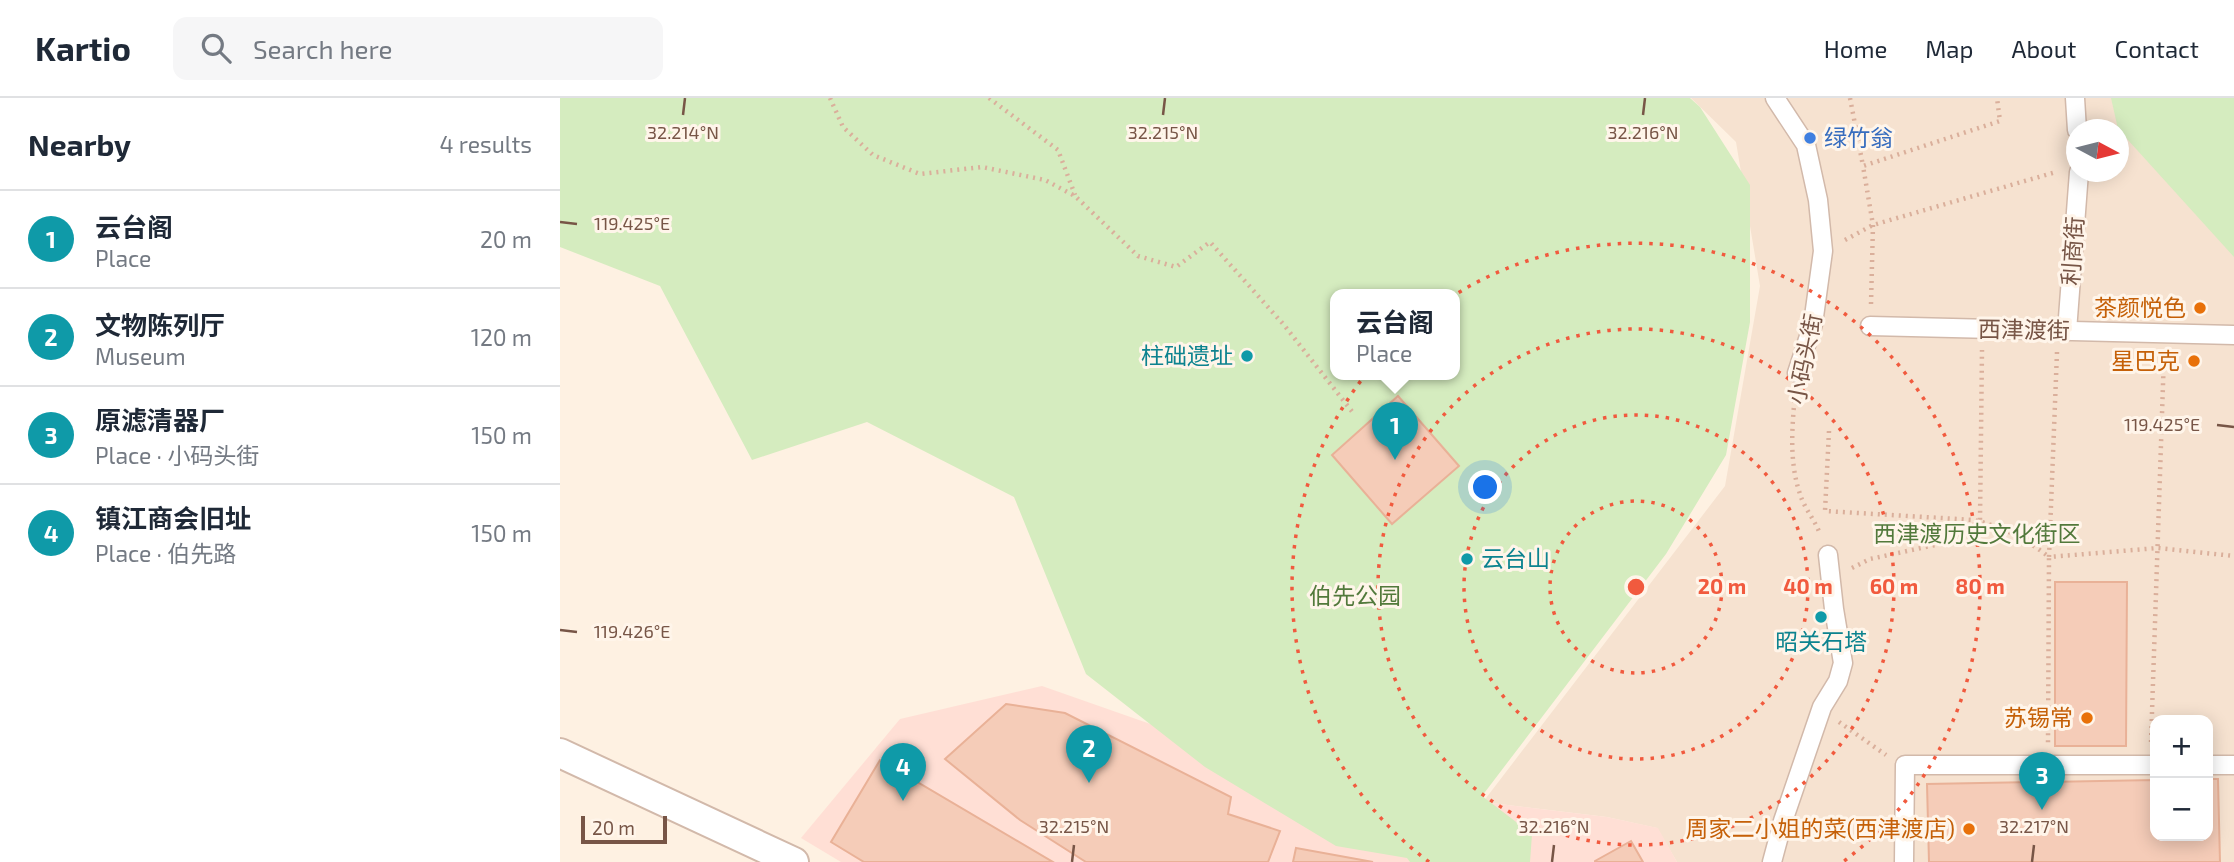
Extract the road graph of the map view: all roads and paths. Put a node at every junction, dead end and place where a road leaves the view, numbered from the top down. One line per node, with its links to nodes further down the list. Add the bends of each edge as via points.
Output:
1 (830, 98): 11 (path, via 843,127 873,155 920,174 982,167 1045,180)
2 (989, 98): 11 (path, via 1058,150)
3 (1775, 98): 13 (street, 小码头街, via 1806,145)
4 (1850, 98): 8 (path)
5 (1997, 98): 8 (path, via 2000,121)
6 (2075, 98): 7 (street)
7 (2076, 119)
8 (1863, 166): 12 (path)
9 (2066, 171): 12 (path)
10 (2071, 182): 16 (street, 利商街)
11 (1075, 196): 20 (path, via 1138,256 1176,267 1210,242)
12 (1873, 225): 13 (path); 14 (path)
13 (1823, 251): 19 (street, 小码头街, via 1814,324)
14 (1870, 326): 15 (street, 西津渡街)
15 (1982, 328): 16 (street, 西津渡街); 22 (path)
16 (2067, 331): 17 (street, 西津渡街); 26 (path, via 2058,342)
17 (2165, 333): 18 (street, 西津渡街); 23 (path)
18 (2234, 335)
19 (1797, 373): 24 (path, 小码头街, via 1791,437 1796,477 1800,497)
20 (1354, 414)
21 (1829, 431): 22 (path, via 1825,511)
22 (1980, 521): 26 (path, via 2029,541); 27 (path, via 1954,541 1870,559)
23 (2158, 548): 25 (path); 26 (path); 28 (path)
24 (1828, 555): 27 (street)
25 (2234, 556)
26 (2049, 557): 32 (path)
27 (1831, 578): 37 (street, via 1843,663 1822,707)
28 (2153, 715)
29 (1850, 732): 31 (path)
30 (560, 753): 36 (street)
31 (1892, 758)
32 (2047, 765): 33 (street); 38 (street, via 1905,765)
33 (2150, 765)
34 (2213, 765): 35 (street)
35 (2234, 765)
36 (794, 862)
37 (1772, 862)
38 (1904, 862)

